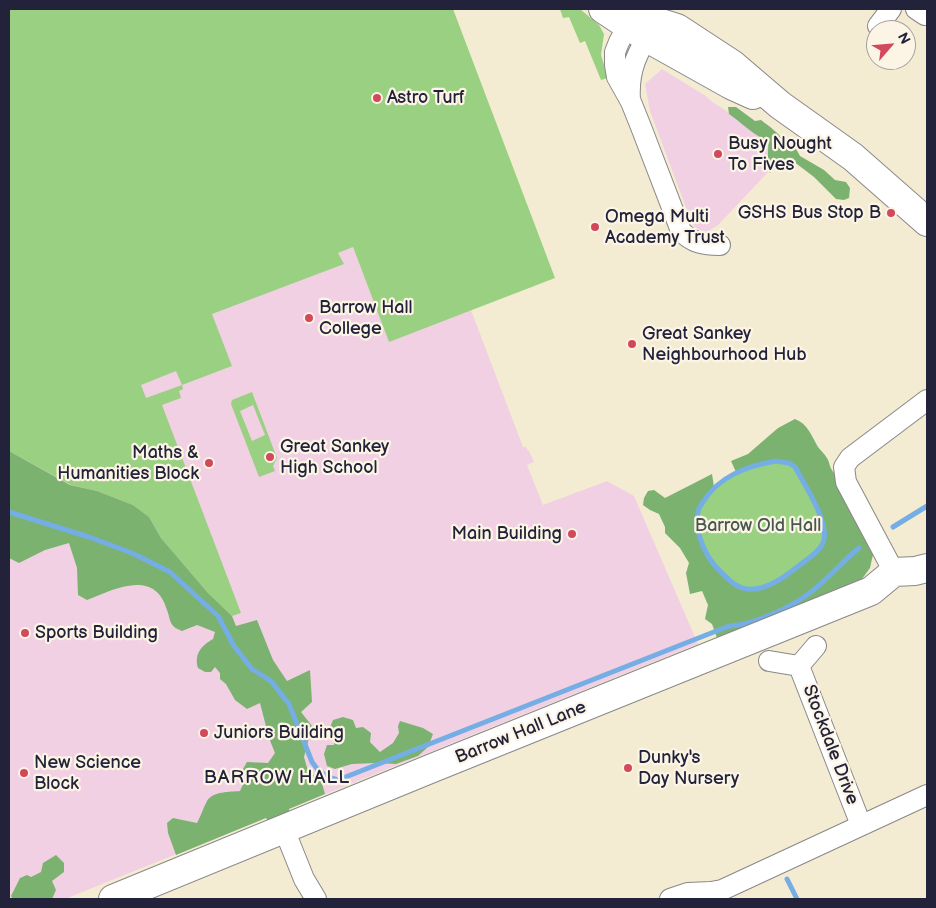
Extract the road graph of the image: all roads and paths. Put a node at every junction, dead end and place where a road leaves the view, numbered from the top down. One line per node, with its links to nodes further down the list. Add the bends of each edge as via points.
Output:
1 (603, 9): 4 (street)
2 (891, 9): 3 (street)
3 (883, 20)
4 (642, 21): 5 (street, via 677,28 732,64 780,105 853,158); 6 (street, via 629,83 631,102 681,231 695,242)
5 (927, 222)
6 (720, 245)
7 (927, 400): 9 (street, via 850,458 844,467 846,482)
8 (927, 568): 9 (street)
9 (894, 572): 15 (street, Barrow Hall Lane, via 871,591)
10 (816, 646): 12 (street, Stockdale Drive)
11 (769, 661): 12 (street, Stockdale Drive)
12 (798, 666): 14 (street, Stockdale Drive)
13 (927, 795): 14 (street, Stockdale Drive)
14 (861, 825): 18 (street, Stockdale Drive, via 722,890 688,892)
15 (284, 829): 16 (street, Barrow Hall Lane); 17 (street, via 304,879)
16 (113, 899)
17 (316, 899)
18 (670, 899)

